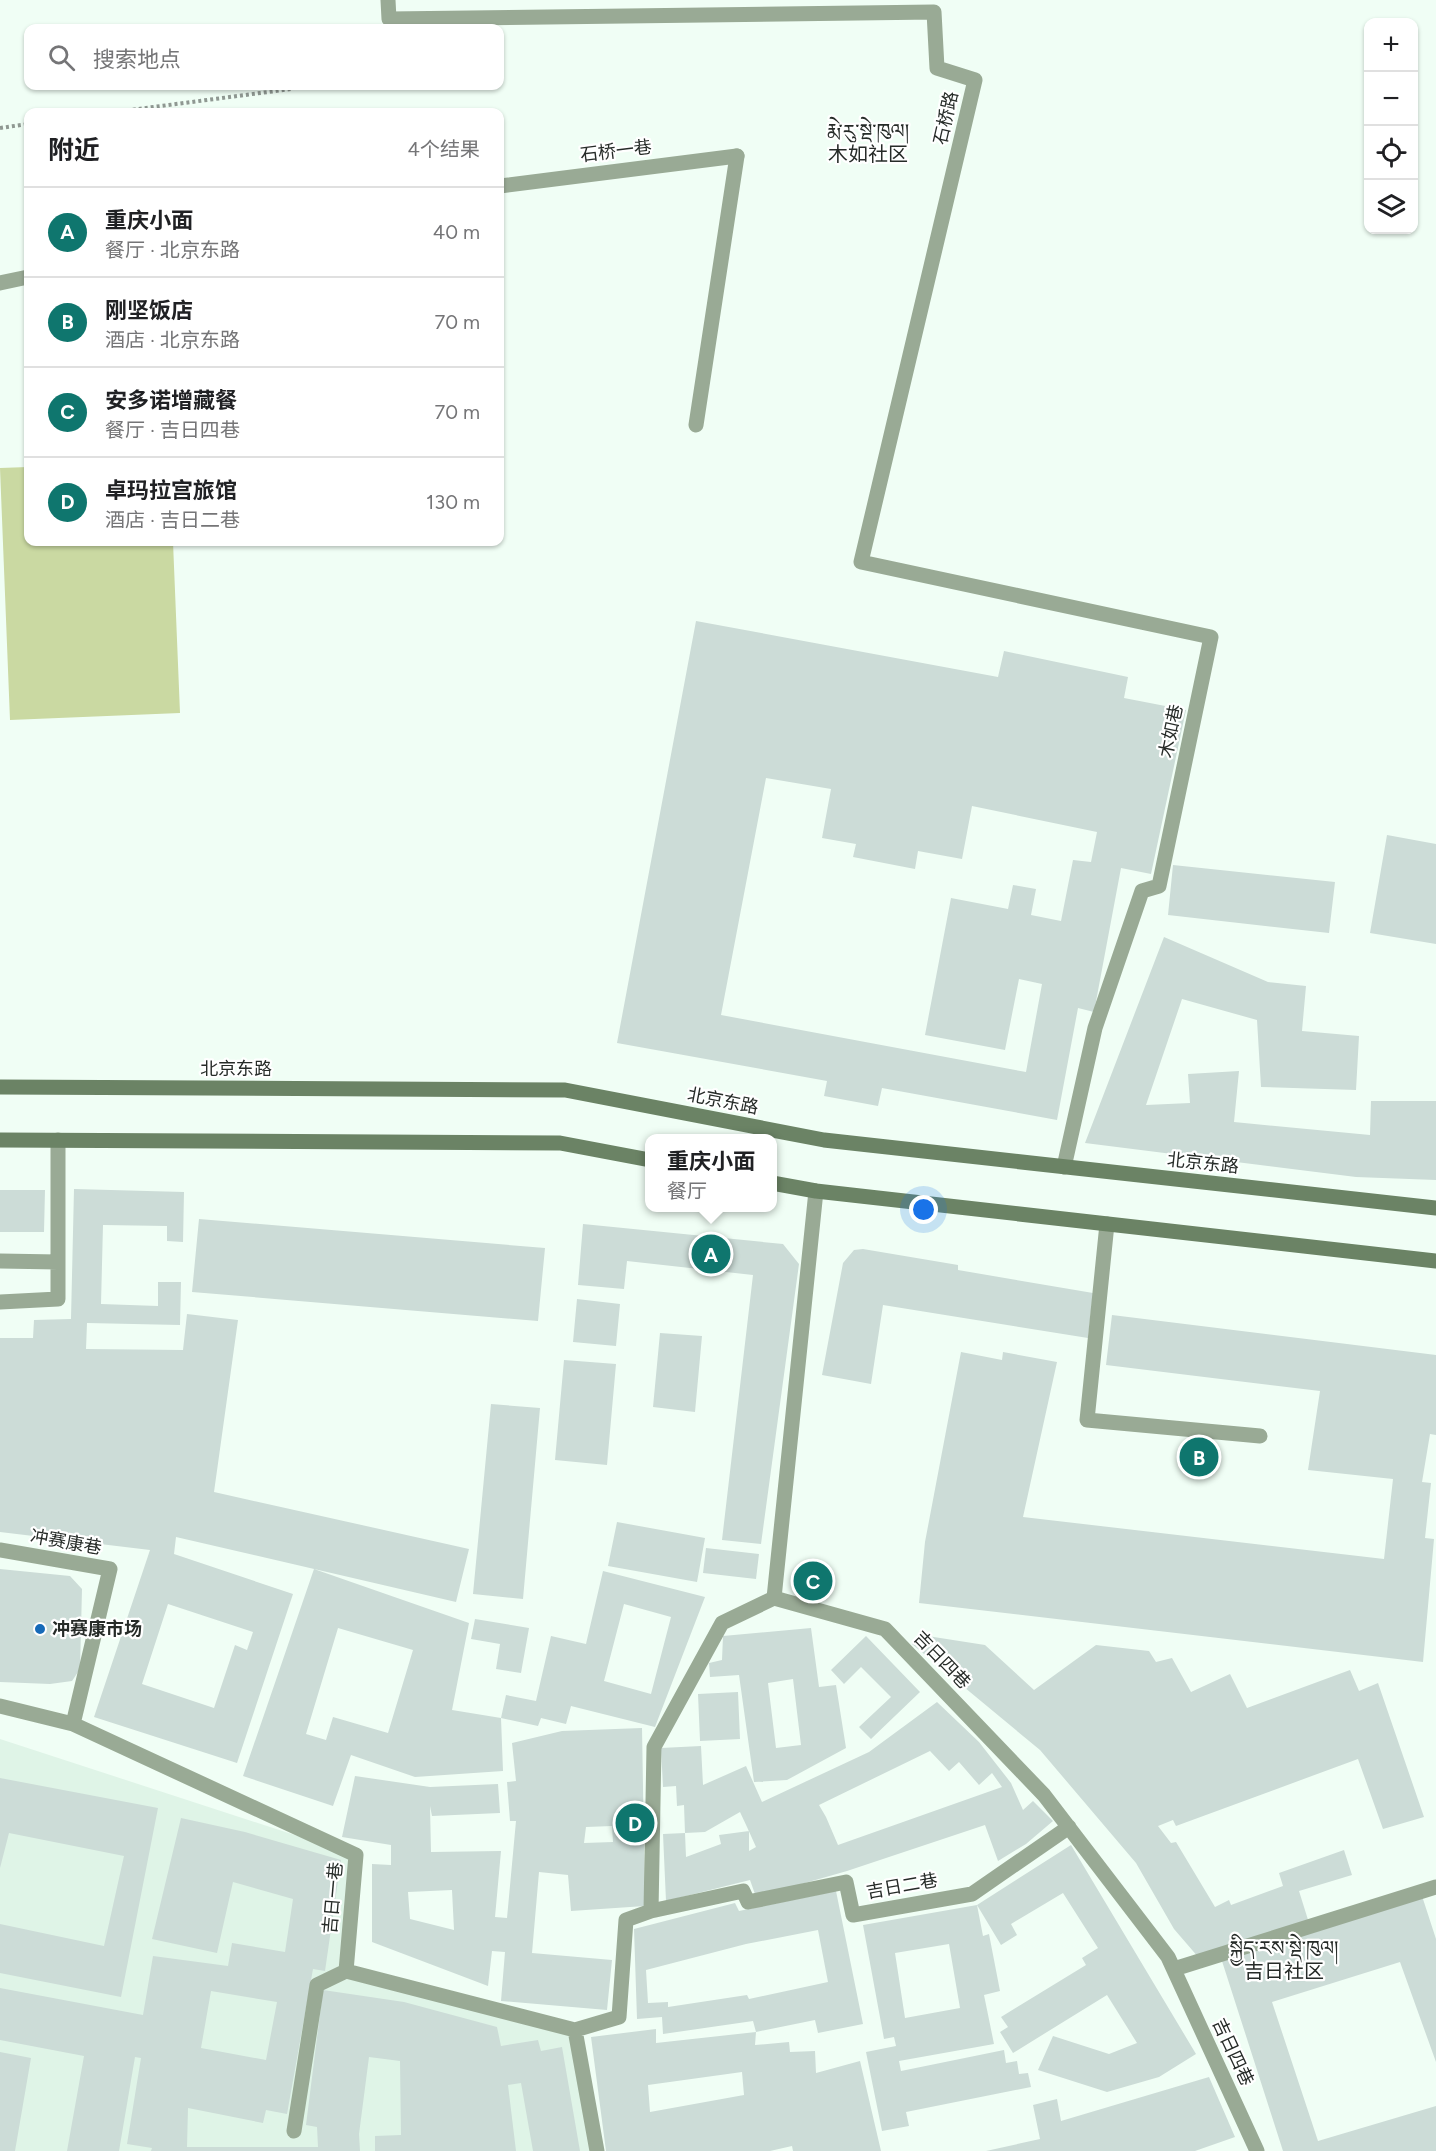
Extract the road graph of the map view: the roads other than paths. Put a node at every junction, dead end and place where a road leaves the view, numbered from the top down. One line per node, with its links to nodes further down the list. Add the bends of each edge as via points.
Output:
1 (388, 0): 6 (street, 石桥路, via 389,19 934,12 937,68 975,80)
2 (504, 185): 5 (street, 石桥一巷, via 737,156)
3 (24, 278): 4 (street)
4 (0, 283)
5 (696, 425)
6 (861, 562): 11 (street, 木如巷, via 1210,637 1159,886 1142,891 1095,1028)
7 (0, 1087): 11 (main road, 北京东路, via 565,1090 824,1140)
8 (0, 1140): 9 (main road)
9 (58, 1140): 10 (main road, via 560,1143); 18 (street)
10 (645, 1159)
11 (1064, 1167): 14 (main road, 北京东路)
12 (777, 1184): 13 (main road)
13 (816, 1191): 15 (main road); 22 (street)
14 (1436, 1208)
15 (1107, 1224): 17 (main road); 20 (street, via 1087,1420)
16 (0, 1261): 18 (street)
17 (1436, 1261)
18 (58, 1262): 19 (street, via 58,1299)
19 (0, 1302)
20 (1260, 1436)
21 (0, 1550): 24 (street, 冲赛康巷, via 110,1569)
22 (774, 1598): 25 (street, 吉日四巷, via 885,1629 1044,1795); 27 (street, via 722,1623 654,1747)
23 (0, 1706): 24 (street, 吉日一巷)
24 (73, 1724): 29 (street, 吉日一巷, via 356,1855)
25 (1069, 1827): 27 (street, 吉日二巷, via 972,1894 853,1915 846,1882 748,1902 743,1891); 28 (street, 吉日四巷)
26 (1436, 1887): 28 (street)
27 (651, 1911): 30 (street, via 626,1920 619,2017)
28 (1174, 1970): 32 (street, 吉日四巷)
29 (346, 1971): 30 (street); 31 (street, via 317,1985)
30 (575, 2030): 33 (street)
31 (294, 2131)
32 (1252, 2150)
33 (597, 2151)

